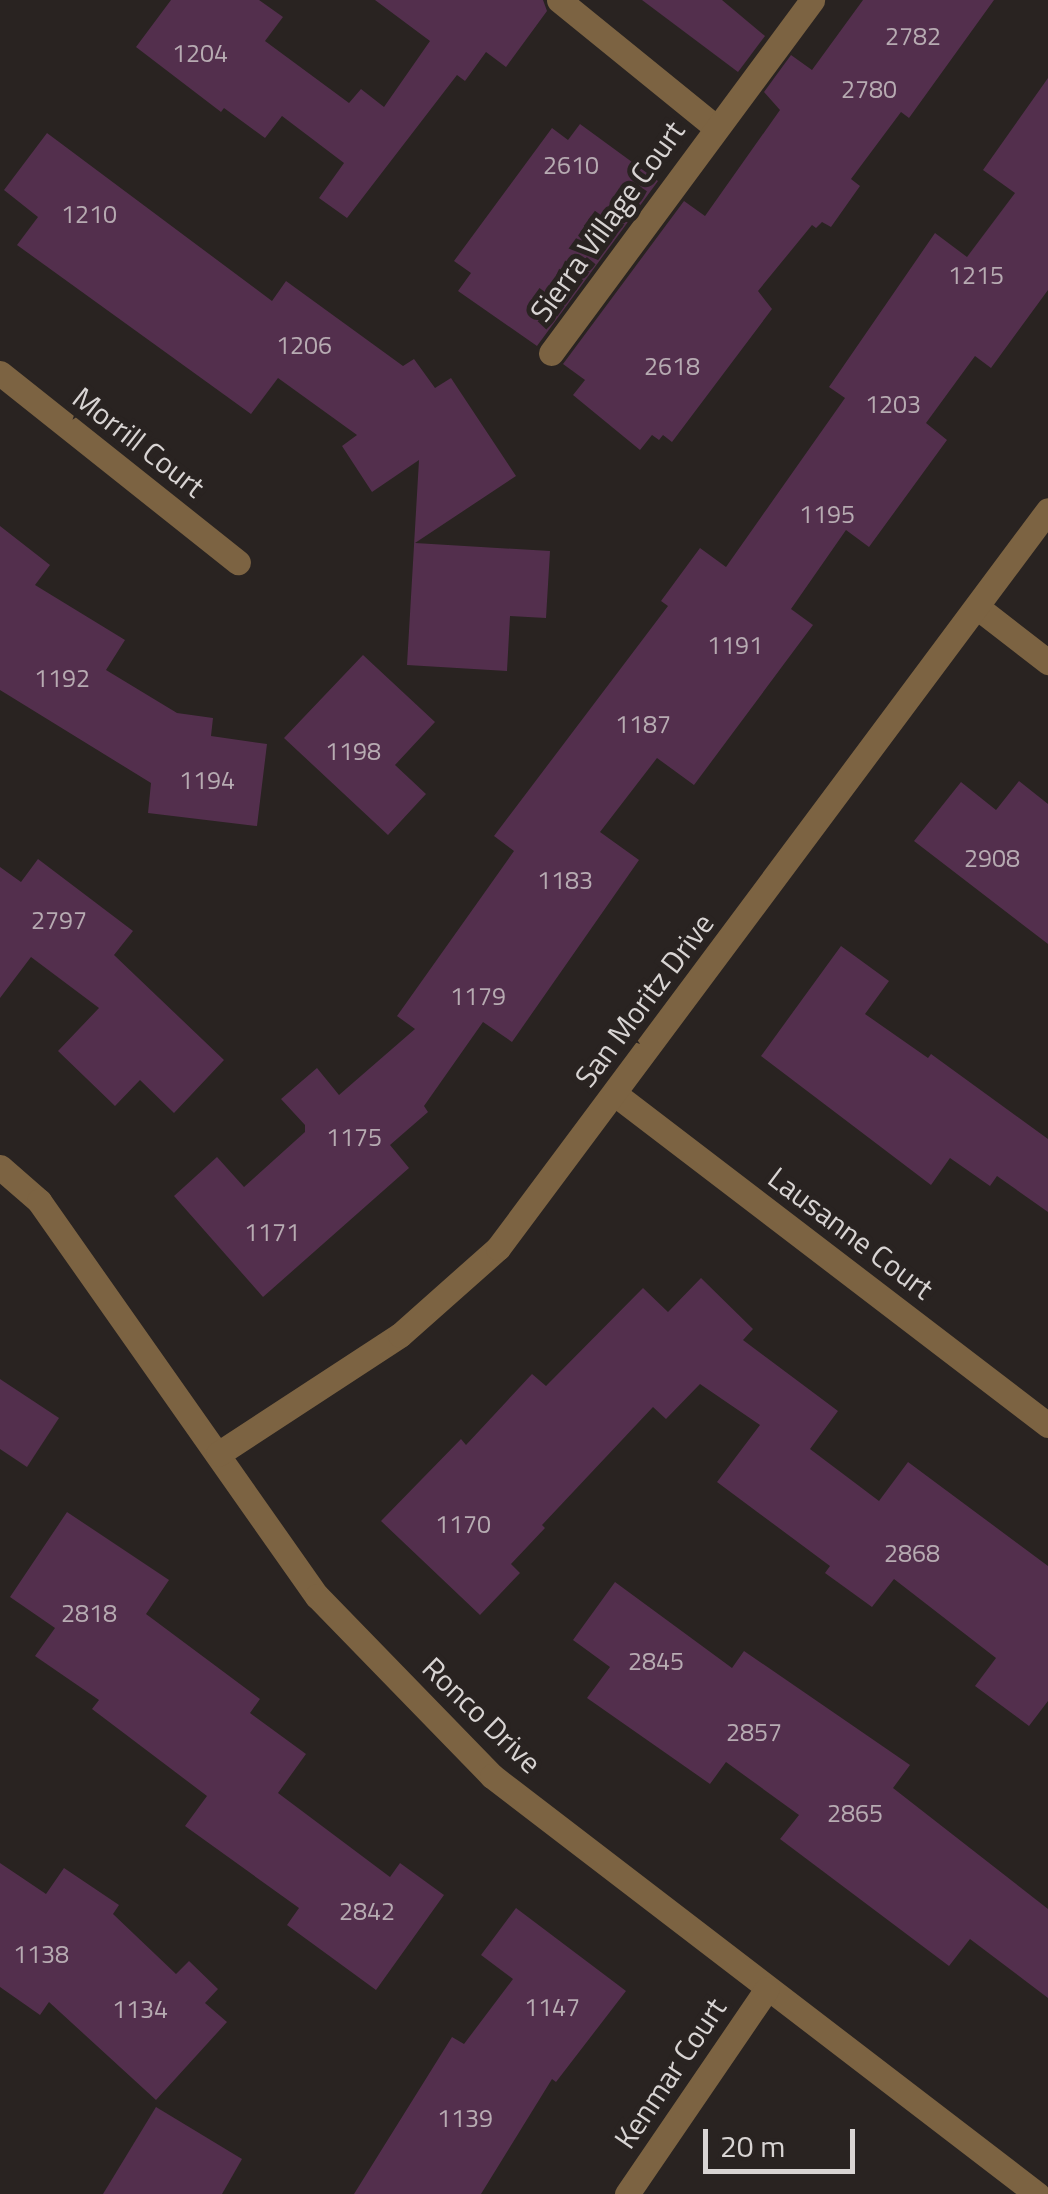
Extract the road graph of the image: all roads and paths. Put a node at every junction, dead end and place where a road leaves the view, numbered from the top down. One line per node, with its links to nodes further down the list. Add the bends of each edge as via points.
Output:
1 (559, 0): 3 (street, Sierra Village Court)
2 (812, 0): 3 (street, Sierra Village Court)
3 (716, 127): 4 (street, Sierra Village Court)
4 (551, 353)
5 (0, 373): 7 (street, Morrill Court)
6 (1048, 510): 8 (street, San Moritz Drive)
7 (238, 562)
8 (978, 607): 9 (street); 10 (street, San Moritz Drive)
9 (1048, 662)
10 (615, 1094): 12 (street, Lausanne Court); 13 (street, San Moritz Drive, via 498,1248 400,1335)
11 (0, 1168): 13 (street, Ronco Drive, via 38,1201)
12 (1048, 1425)
13 (218, 1454): 14 (street, Ronco Drive, via 316,1596 492,1776)
14 (767, 1989): 15 (street, Kenmar Court); 16 (street, Ronco Drive)
15 (628, 2194)
16 (1038, 2194)

